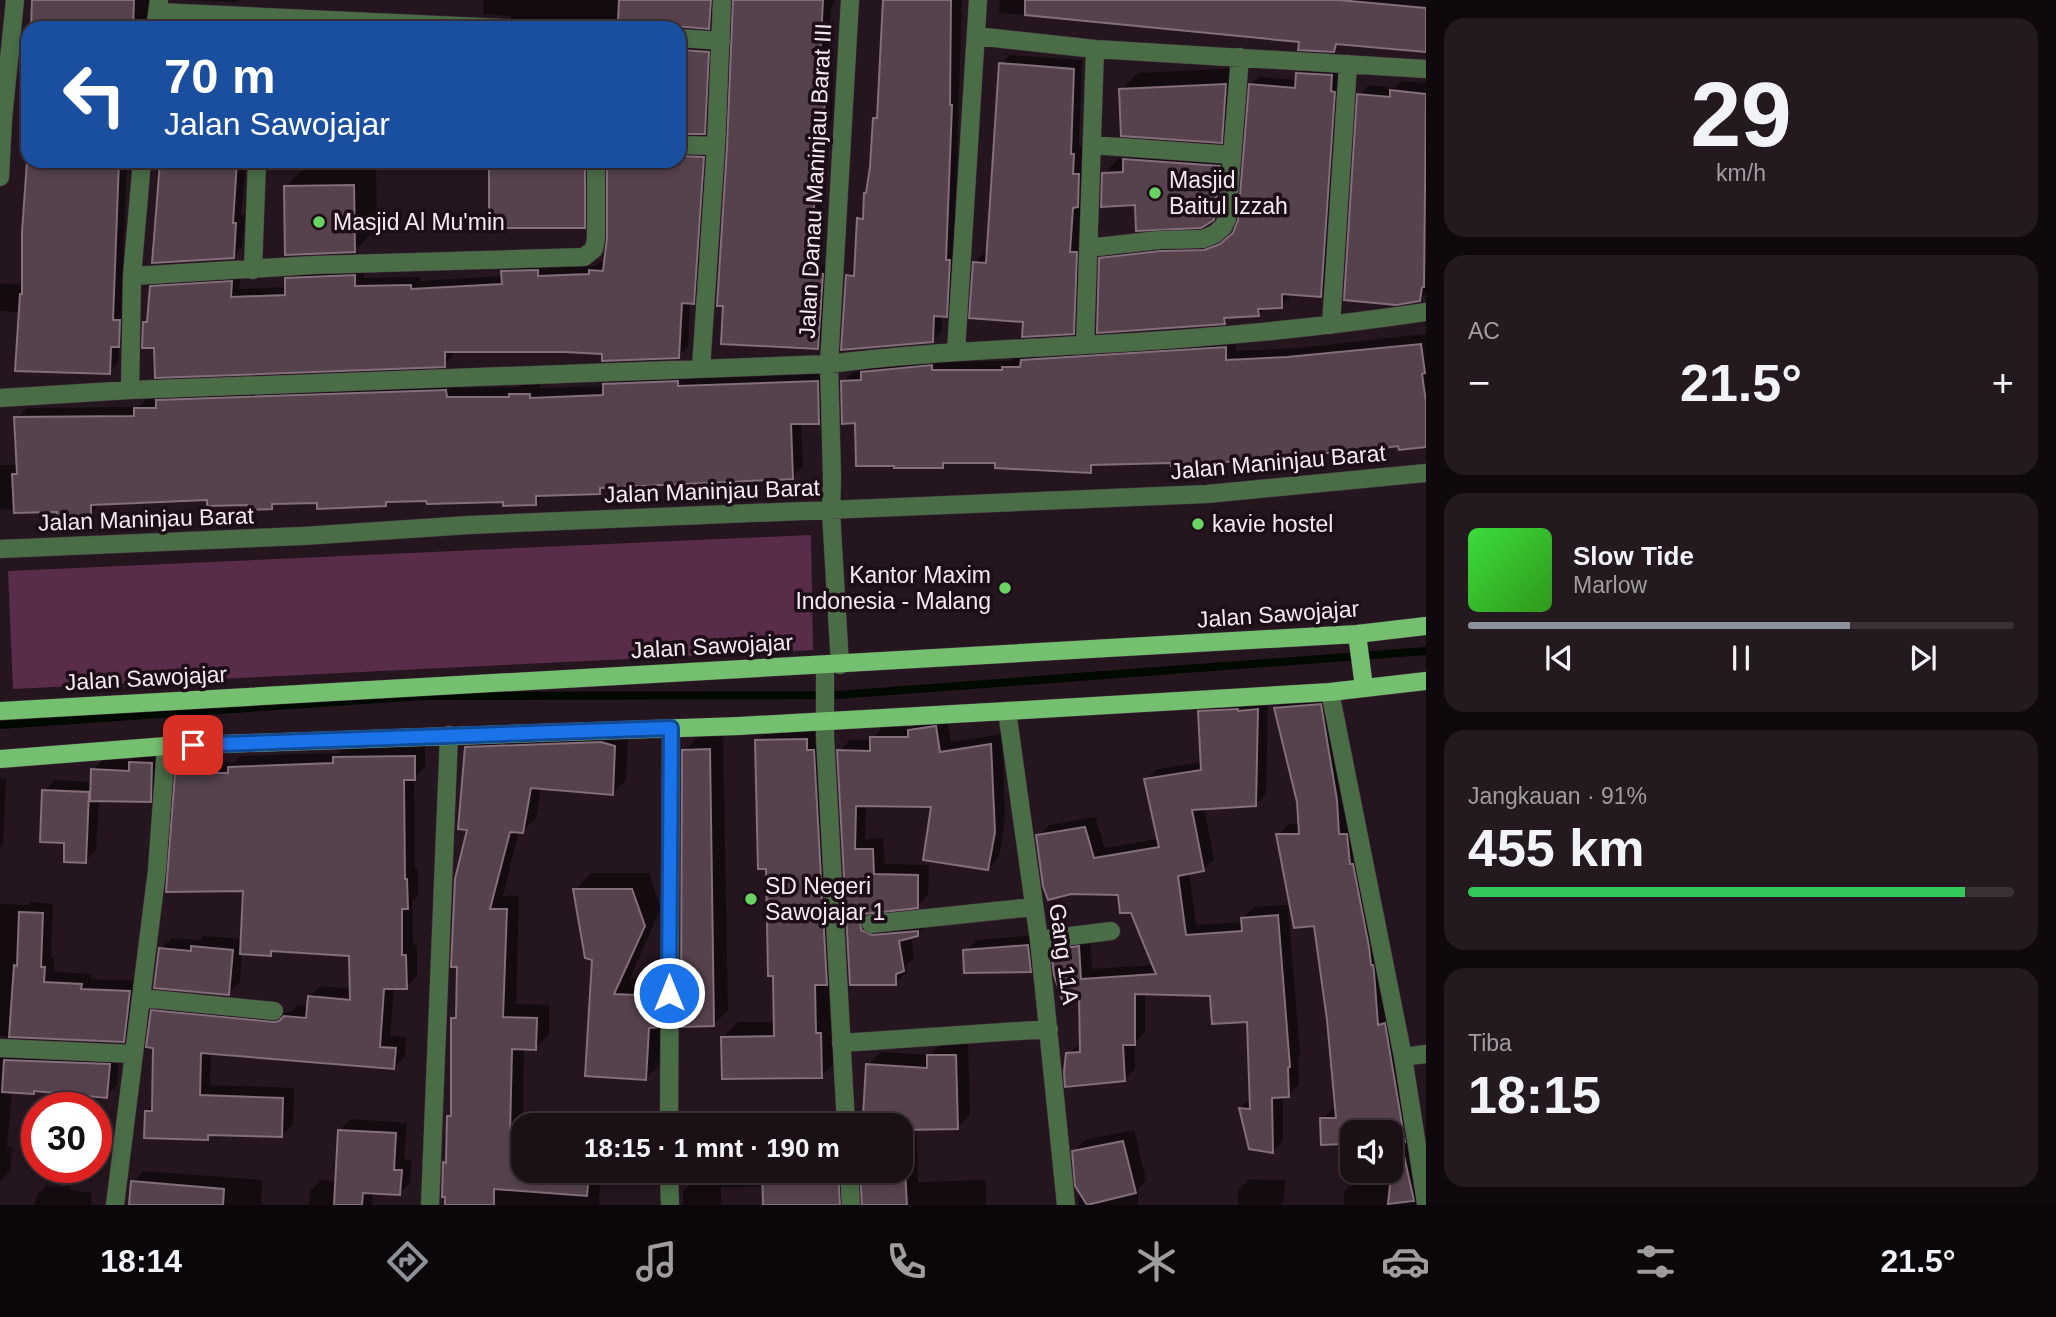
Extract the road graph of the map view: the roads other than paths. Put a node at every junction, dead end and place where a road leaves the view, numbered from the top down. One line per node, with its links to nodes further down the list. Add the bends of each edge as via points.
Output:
1 (15, 0): 21 (street)
2 (722, 0): 9 (street)
3 (850, 0): 29 (street, Jalan Danau Maninjau Barat III)
4 (978, 0): 7 (street)
5 (158, 13): 6 (street)
6 (342, 21)
7 (976, 36): 10 (street); 28 (street)
8 (686, 38): 9 (street)
9 (721, 41): 16 (street)
10 (1095, 49): 11 (street); 15 (street)
11 (1240, 57): 12 (street); 17 (street)
12 (1348, 64): 13 (street); 26 (street)
13 (1426, 69)
14 (686, 145): 16 (street)
15 (1092, 145): 17 (street); 22 (street)
16 (716, 146): 30 (street)
17 (1232, 155): 22 (street, via 1227,219 1215,234 1203,239)
18 (141, 168): 24 (street)
19 (257, 168): 23 (street)
20 (596, 168): 23 (street, via 596,238 594,249 584,257)
21 (0, 177)
22 (1088, 248): 27 (street)
23 (253, 270): 24 (street)
24 (132, 276): 31 (street)
25 (1426, 312): 26 (street)
26 (1331, 325): 27 (street)
27 (1085, 345): 28 (street)
28 (956, 351): 29 (street)
29 (829, 364): 30 (street); 34 (street, Jalan Danau Maninjau Barat III)
30 (701, 368): 31 (street)
31 (130, 390): 32 (street)
32 (0, 398)
33 (1426, 473): 34 (street, Jalan Maninjau Barat, via 1207,494)
34 (831, 512): 35 (street, Jalan Maninjau Barat); 38 (street, Jalan Danau Maninjau Barat III)
35 (0, 549)
36 (1426, 626): 37 (main road, Jalan Sawojajar)
37 (1358, 640): 38 (main road, Jalan Sawojajar); 40 (main road)
38 (830, 668): 42 (main road, Jalan Sawojajar); 44 (street, Jalan Danau Maninjau Barat III)
39 (1426, 681): 40 (main road)
40 (1364, 687): 41 (main road)
41 (1331, 692): 43 (main road); 60 (street)
42 (0, 711)
43 (1007, 711): 44 (main road); 49 (street, Gang 11A)
44 (824, 713): 45 (main road); 56 (street, Jalan Danau Maninjau Barat III)
45 (671, 728): 46 (main road); 61 (street)
46 (449, 735): 47 (main road); 67 (street)
47 (166, 746): 48 (main road); 53 (street)
48 (0, 759)
49 (1032, 907): 50 (street); 52 (street, Gang 11A)
50 (871, 924)
51 (1111, 931): 52 (street)
52 (1039, 940): 55 (street, Gang 11A)
53 (142, 998): 54 (street); 58 (street)
54 (274, 1011)
55 (1049, 1029): 56 (street); 70 (street, Gang 11A)
56 (842, 1043): 62 (street, Jalan Danau Maninjau Barat III)
57 (0, 1048): 58 (street)
58 (133, 1054): 66 (street)
59 (1426, 1054): 60 (street)
60 (1404, 1057): 65 (street)
61 (669, 1113)
62 (845, 1113)
63 (669, 1183): 68 (street)
64 (850, 1183): 69 (street)
65 (1426, 1203)
66 (115, 1205)
67 (430, 1205)
68 (670, 1205)
69 (851, 1205)
70 (1066, 1205)

